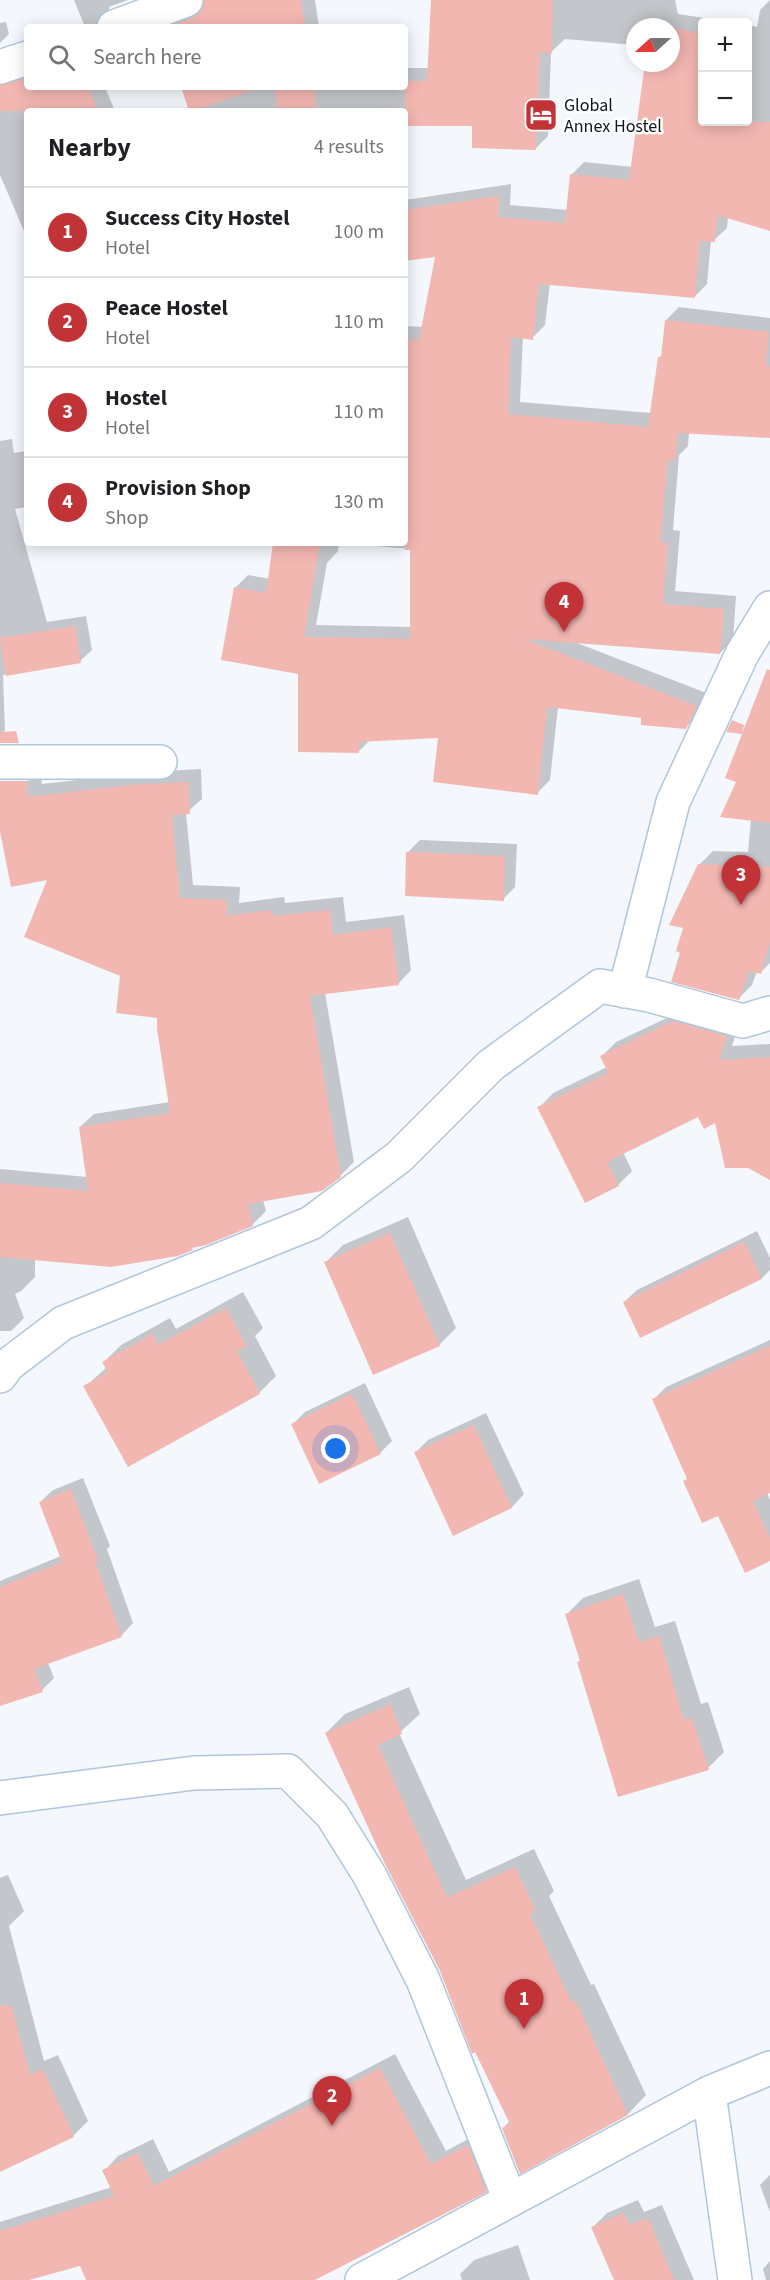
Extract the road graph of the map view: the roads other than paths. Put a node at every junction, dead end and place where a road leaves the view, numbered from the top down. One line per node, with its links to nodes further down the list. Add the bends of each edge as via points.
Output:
1 (186, 0): 2 (street)
2 (122, 24)
3 (24, 59): 4 (street)
4 (0, 67)
5 (770, 608): 8 (street, via 742,654 673,802)
6 (0, 762): 7 (street)
7 (160, 762)
8 (625, 990): 9 (street, via 743,1021); 10 (street, via 600,986 490,1065 399,1157 311,1223 63,1323 8,1365)
9 (770, 1013)
10 (0, 1376)
11 (0, 1798): 14 (street, via 194,1773 288,1771 332,1815 370,1876 423,1980)
12 (770, 2068): 13 (street)
13 (710, 2093): 14 (street); 16 (street)
14 (510, 2200): 15 (street)
15 (362, 2280)
16 (735, 2280)

